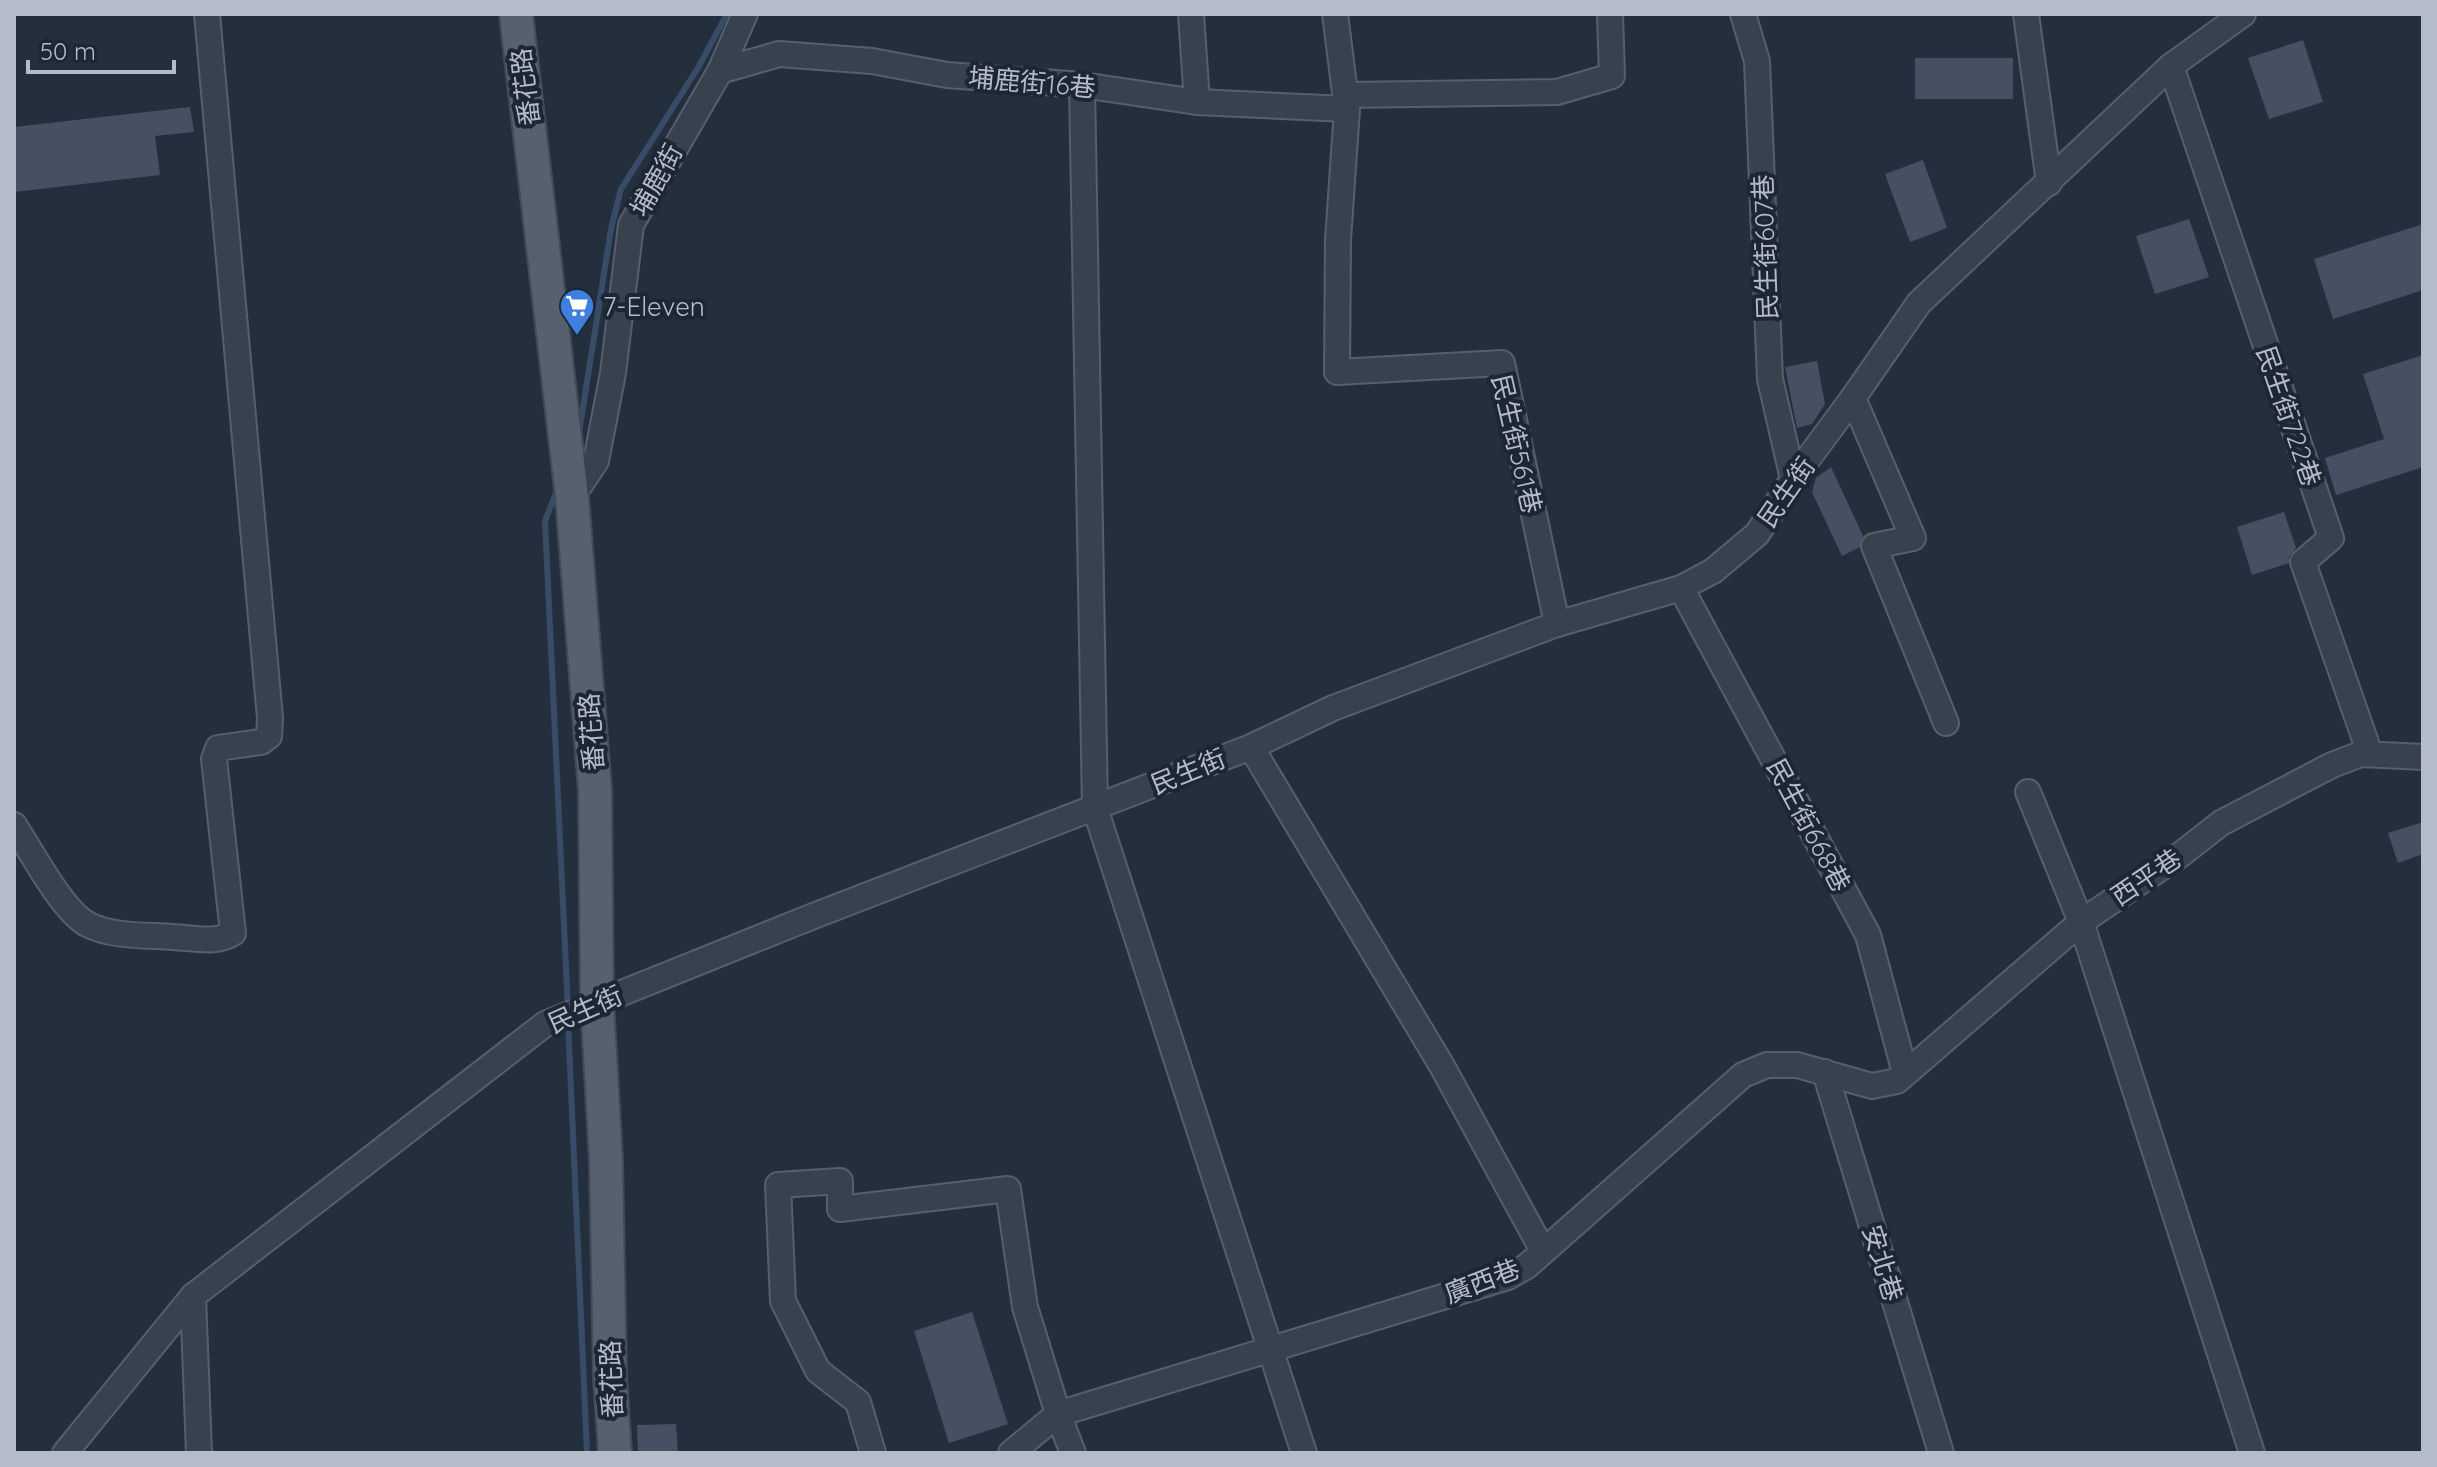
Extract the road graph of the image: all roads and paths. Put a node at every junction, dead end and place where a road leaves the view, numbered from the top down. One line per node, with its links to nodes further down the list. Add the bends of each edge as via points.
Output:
1 (207, 14): 27 (street, via 270,718 269,736 261,742 218,748 214,759 233,933 208,939 121,933 90,925 72,913)
2 (516, 14): 18 (main road, 番花路)
3 (745, 14): 11 (street, 埔鹿街)
4 (1191, 14): 13 (street)
5 (1335, 14): 14 (street)
6 (1610, 14): 14 (street, 埔鹿街16巷, via 1612,76 1557,92)
7 (1743, 14): 17 (street, 民生街607巷, via 1757,61 1770,379)
8 (2026, 14): 15 (street)
9 (2243, 14): 10 (street, 民生街)
10 (2171, 66): 15 (street, 民生街); 23 (street, 民生街722巷, via 2331,538 2303,562)
11 (720, 71): 12 (street, 埔鹿街16巷, via 779,54); 18 (street, 埔鹿街, via 631,225 596,461)
12 (1082, 85): 13 (street, 埔鹿街16巷); 26 (street)
13 (1197, 102): 14 (street, 埔鹿街16巷)
14 (1346, 102): 20 (street, 民生街561巷, via 1337,372 1502,363)
15 (2049, 183): 16 (street, 民生街, via 1919,303)
16 (1853, 398): 17 (street, 民生街); 21 (street, via 1913,538 1874,546)
17 (1793, 479): 19 (street, 民生街, via 1757,534 1713,571)
18 (572, 497): 29 (main road, 番花路, via 595,791)
19 (1681, 588): 20 (street, 民生街); 31 (street, 民生街668巷, via 1868,935)
20 (1557, 624): 22 (street, 民生街, via 1333,708)
21 (1946, 723)
22 (1251, 747): 26 (street, 民生街); 32 (street, via 1442,1066)
23 (2370, 754): 24 (street, 西平巷); 28 (street, 西平巷, via 2332,765 2221,823)
24 (2422, 761)
25 (2028, 792): 28 (street)
26 (1095, 808): 29 (street, 民生街); 34 (street)
27 (14, 825)
28 (2081, 922): 31 (street, 西平巷); 44 (street)
29 (597, 1002): 33 (street, 民生街, via 545,1024); 38 (main road, 番花路)
30 (1825, 1072): 31 (street, 廣西巷, via 1872,1086 1897,1081); 32 (street, 廣西巷, via 1767,1065 1743,1075); 43 (street, 安北巷)
31 (1905, 1073)
32 (1543, 1251): 34 (street, 廣西巷, via 1508,1277)
33 (193, 1296): 36 (street, 民生街); 37 (street)
34 (1272, 1348): 35 (street, 廣西巷); 42 (street)
35 (1058, 1414): 39 (street, via 1025,1307 1008,1189 840,1209 840,1181 778,1185 783,1301 818,1371 858,1402); 40 (street, 廣西巷); 41 (street)
36 (65, 1453)
37 (199, 1453)
38 (615, 1453)
39 (873, 1453)
40 (1011, 1453)
41 (1073, 1453)
42 (1304, 1453)
43 (1941, 1453)
44 (2252, 1453)

